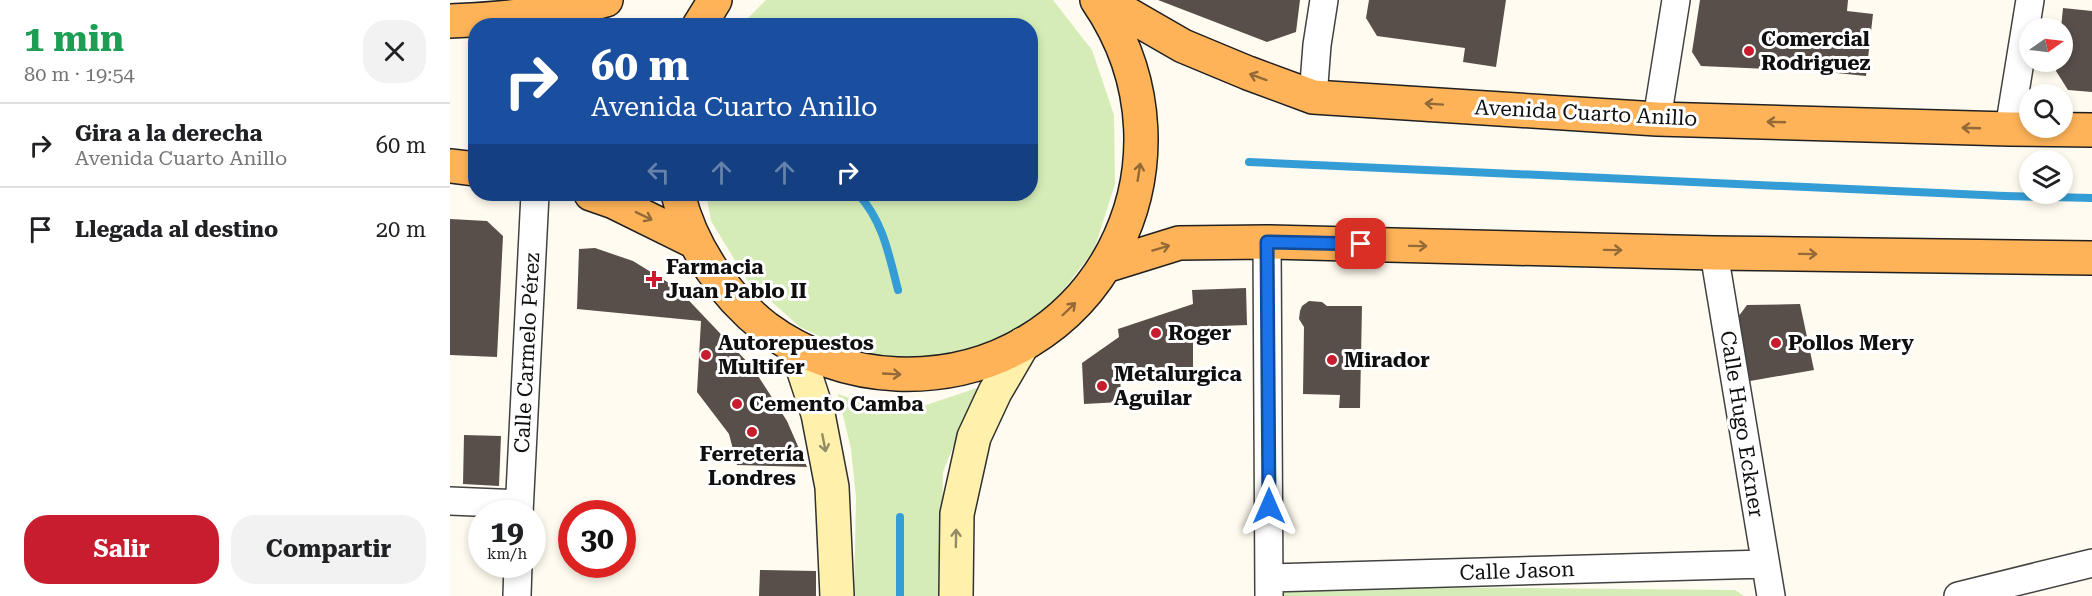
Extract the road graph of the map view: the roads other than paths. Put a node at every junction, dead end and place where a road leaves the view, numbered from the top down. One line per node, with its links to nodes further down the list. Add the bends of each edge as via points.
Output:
1 (715, 0): 9 (highway)
2 (1097, 0): 25 (highway, one-way to 2, via 1132,205 1141,162 1141,128 1138,95 1126,53)
3 (1103, 0): 12 (highway, Avenida Cuarto Anillo, one-way to 3, via 1183,46)
4 (1324, 0): 12 (street)
5 (1676, 0): 13 (street)
6 (2030, 0): 14 (street)
7 (594, 2): 8 (highway)
8 (498, 18)
9 (704, 18)
10 (468, 20): 11 (highway)
11 (450, 21)
12 (1313, 97): 13 (highway, Avenida Cuarto Anillo, one-way to 12)
13 (1657, 119): 14 (highway, Avenida Cuarto Anillo, one-way to 13)
14 (2009, 129): 15 (highway, Avenida Cuarto Anillo)
15 (2092, 130)
16 (450, 166): 17 (highway)
17 (468, 168)
18 (535, 201): 28 (street, Calle Carmelo Pérez)
19 (612, 201): 21 (highway, one-way to 21)
20 (680, 201): 21 (highway)
21 (695, 242): 27 (highway, via 721,284 738,302 755,319)
22 (1267, 242): 23 (highway, one-way to 23); 25 (highway, one-way to 22, via 1179,243); 34 (street)
23 (1714, 253): 24 (highway, one-way to 24); 31 (street, Calle Hugo Eckner)
24 (2092, 258)
25 (1105, 266): 26 (highway, one-way to 25, via 1069,310)
26 (1023, 344): 27 (highway, one-way to 26, via 852,368 910,374 980,363); 37 (main road, one-way to 26, via 957,514 974,437)
27 (796, 347): 36 (main road, one-way to 36, via 818,414 832,487)
28 (519, 500)
29 (450, 501): 30 (street)
30 (468, 503)
31 (1765, 564): 34 (street, Calle Jason); 38 (street, Calle Hugo Eckner)
32 (2092, 564): 39 (street)
33 (518, 578): 35 (street)
34 (1269, 587)
35 (517, 596)
36 (837, 596)
37 (956, 596)
38 (1771, 596)
39 (1958, 596)

